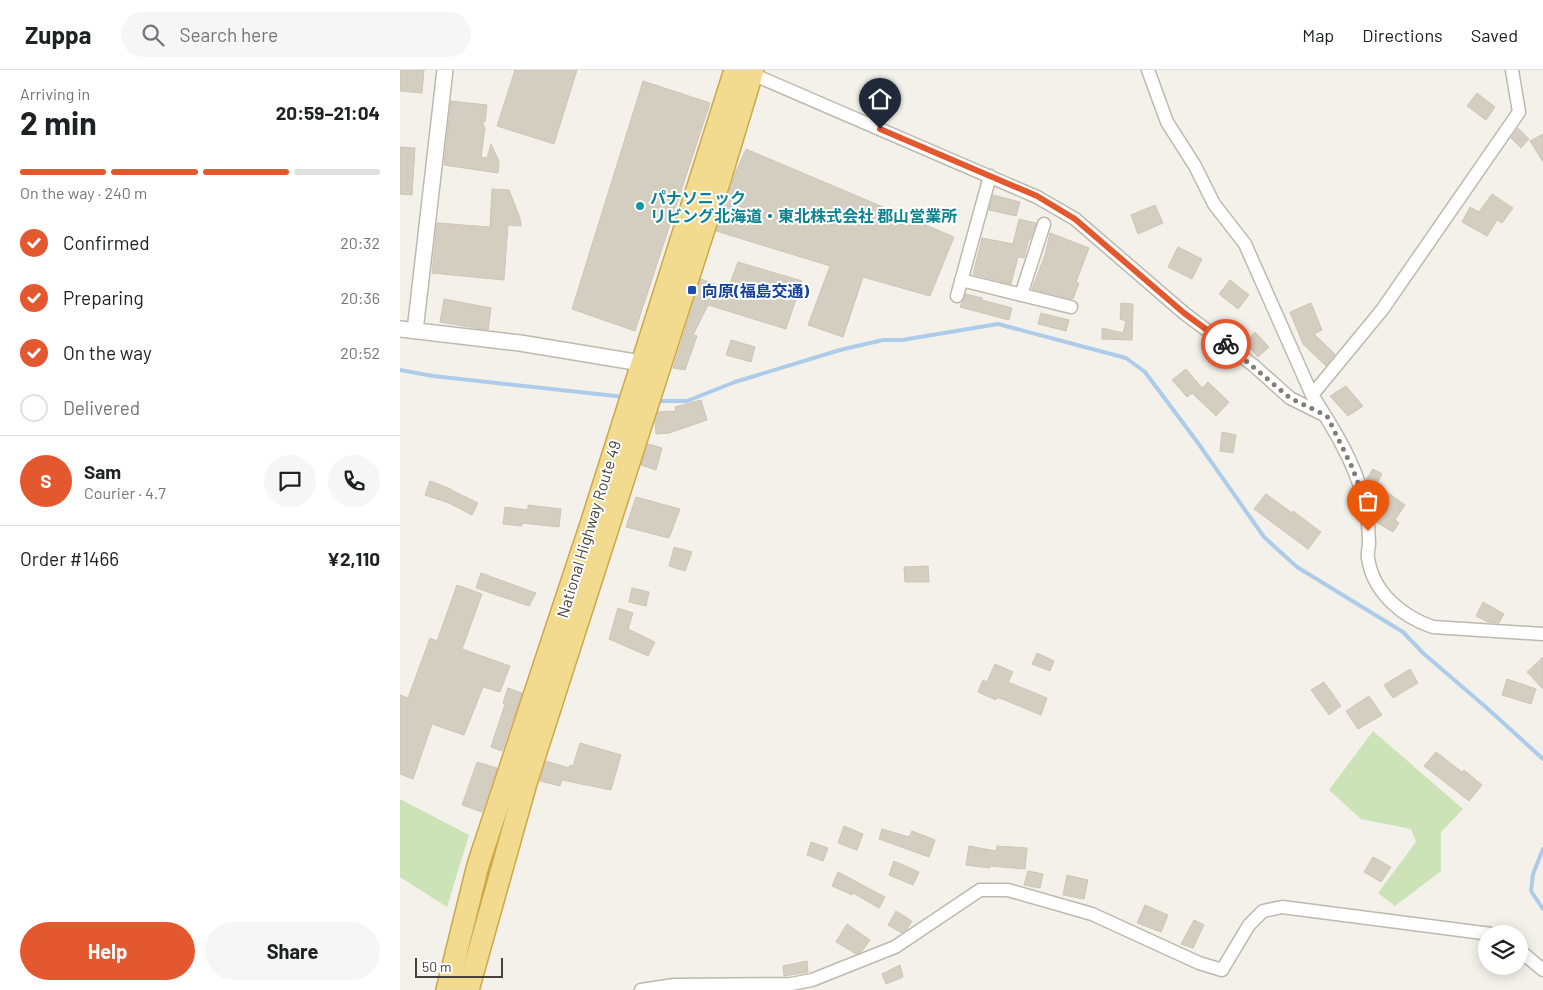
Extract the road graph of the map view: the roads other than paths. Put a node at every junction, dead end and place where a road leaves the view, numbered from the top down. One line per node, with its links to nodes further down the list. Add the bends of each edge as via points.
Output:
1 (445, 70): 11 (street)
2 (1148, 70): 13 (street, via 1168,122 1214,204 1246,244)
3 (1512, 70): 13 (street, via 1519,112 1382,310)
4 (746, 71): 5 (street); 12 (highway, National Highway Route 49); 21 (highway, National Highway Route 49, via 721,176 526,784)
5 (990, 176): 7 (street); 14 (street, via 1037,196 1075,219 1290,398)
6 (1044, 224): 8 (street)
7 (961, 280): 8 (street); 9 (street)
8 (1021, 295): 10 (street)
9 (957, 296)
10 (1071, 307)
11 (408, 330): 12 (street, via 520,343)
12 (641, 363): 20 (highway, National Highway Route 49, via 478,865)
13 (1312, 395): 14 (street)
14 (1327, 416): 15 (street, via 1363,496 1368,521 1368,558 1373,574 1393,605 1417,622 1434,627)
15 (1543, 634)
16 (1478, 932): 19 (street, via 1282,907 1262,911 1249,925 1222,970 1199,963 1092,914 1008,890 980,890 895,947)
17 (1528, 958): 18 (street)
18 (1543, 970)
19 (790, 987): 22 (street, via 674,985)
20 (447, 990)
21 (468, 990)
22 (641, 990)

